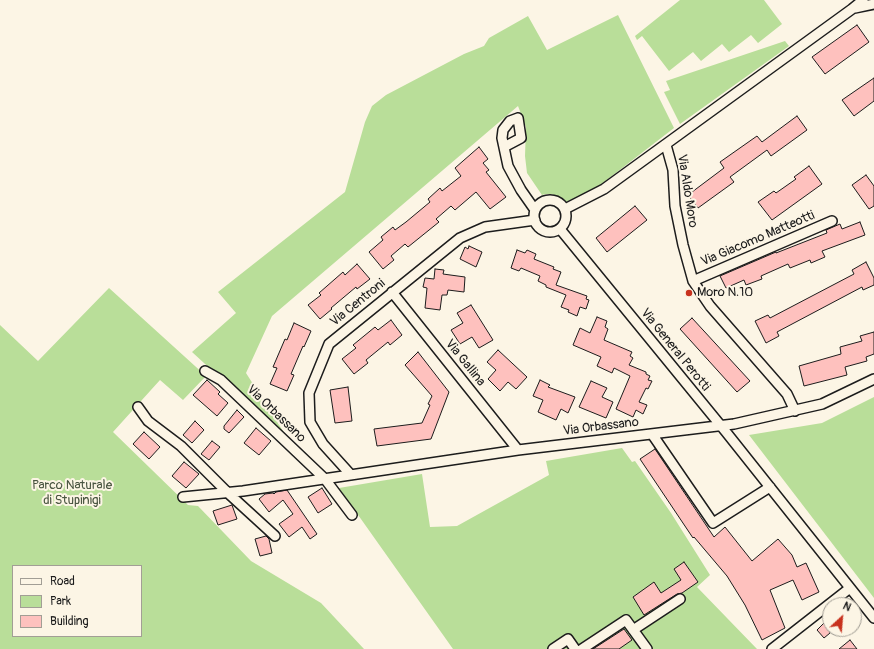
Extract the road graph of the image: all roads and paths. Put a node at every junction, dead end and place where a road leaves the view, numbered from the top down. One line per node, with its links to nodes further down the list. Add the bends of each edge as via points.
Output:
1 (862, 0): 3 (street, Via Aldo Moro)
2 (874, 4): 3 (street, Via Aldo Moro)
3 (852, 9): 4 (street, Via Aldo Moro)
4 (666, 145): 6 (street, via 604,189); 11 (street, Via Aldo Moro, via 673,170 675,206)
5 (504, 147): 7 (street, via 508,166)
6 (565, 209): 7 (street, via 552,200 541,203); 10 (street, via 566,221)
7 (535, 210): 8 (street)
8 (535, 220): 10 (street, via 542,230 548,232); 12 (street, Via Centroni, via 485,227 460,238)
9 (832, 221): 11 (street, Via Giacomo Matteotti)
10 (560, 229): 17 (street, Via General Perotti)
11 (693, 281): 16 (street, Via Aldo Moro, via 710,306 787,394)
12 (392, 292): 19 (street, Via Gallina); 20 (street, Via Centroni, via 329,344 309,393 310,422 322,444)
13 (206, 371): 21 (street, Via Orbassano, via 221,380)
14 (874, 379): 16 (street, Via Orbassano, via 822,404)
15 (138, 407): 23 (street, via 148,421 181,446)
16 (795, 411): 17 (street, Via Orbassano)
17 (721, 426): 18 (street, Via Orbassano); 22 (street, Via General Perotti)
18 (652, 434): 19 (street, Via Orbassano); 22 (street, via 713,524)
19 (518, 450): 20 (street, Via Orbassano)
20 (351, 475): 21 (street, Via Orbassano)
21 (325, 479): 23 (street, Via Orbassano); 25 (street)
22 (770, 487): 27 (street, Via General Perotti)
23 (228, 493): 24 (street, Via Orbassano); 26 (street)
24 (183, 497)
25 (352, 515)
26 (275, 536)
27 (850, 588): 29 (street, Via General Perotti); 35 (street)
28 (680, 599): 30 (street)
29 (874, 618)
30 (633, 630): 33 (street, via 626,620); 34 (street)
31 (553, 649): 32 (street, via 568,639)
32 (575, 649)
33 (582, 649)
34 (646, 649)
35 (772, 649)

